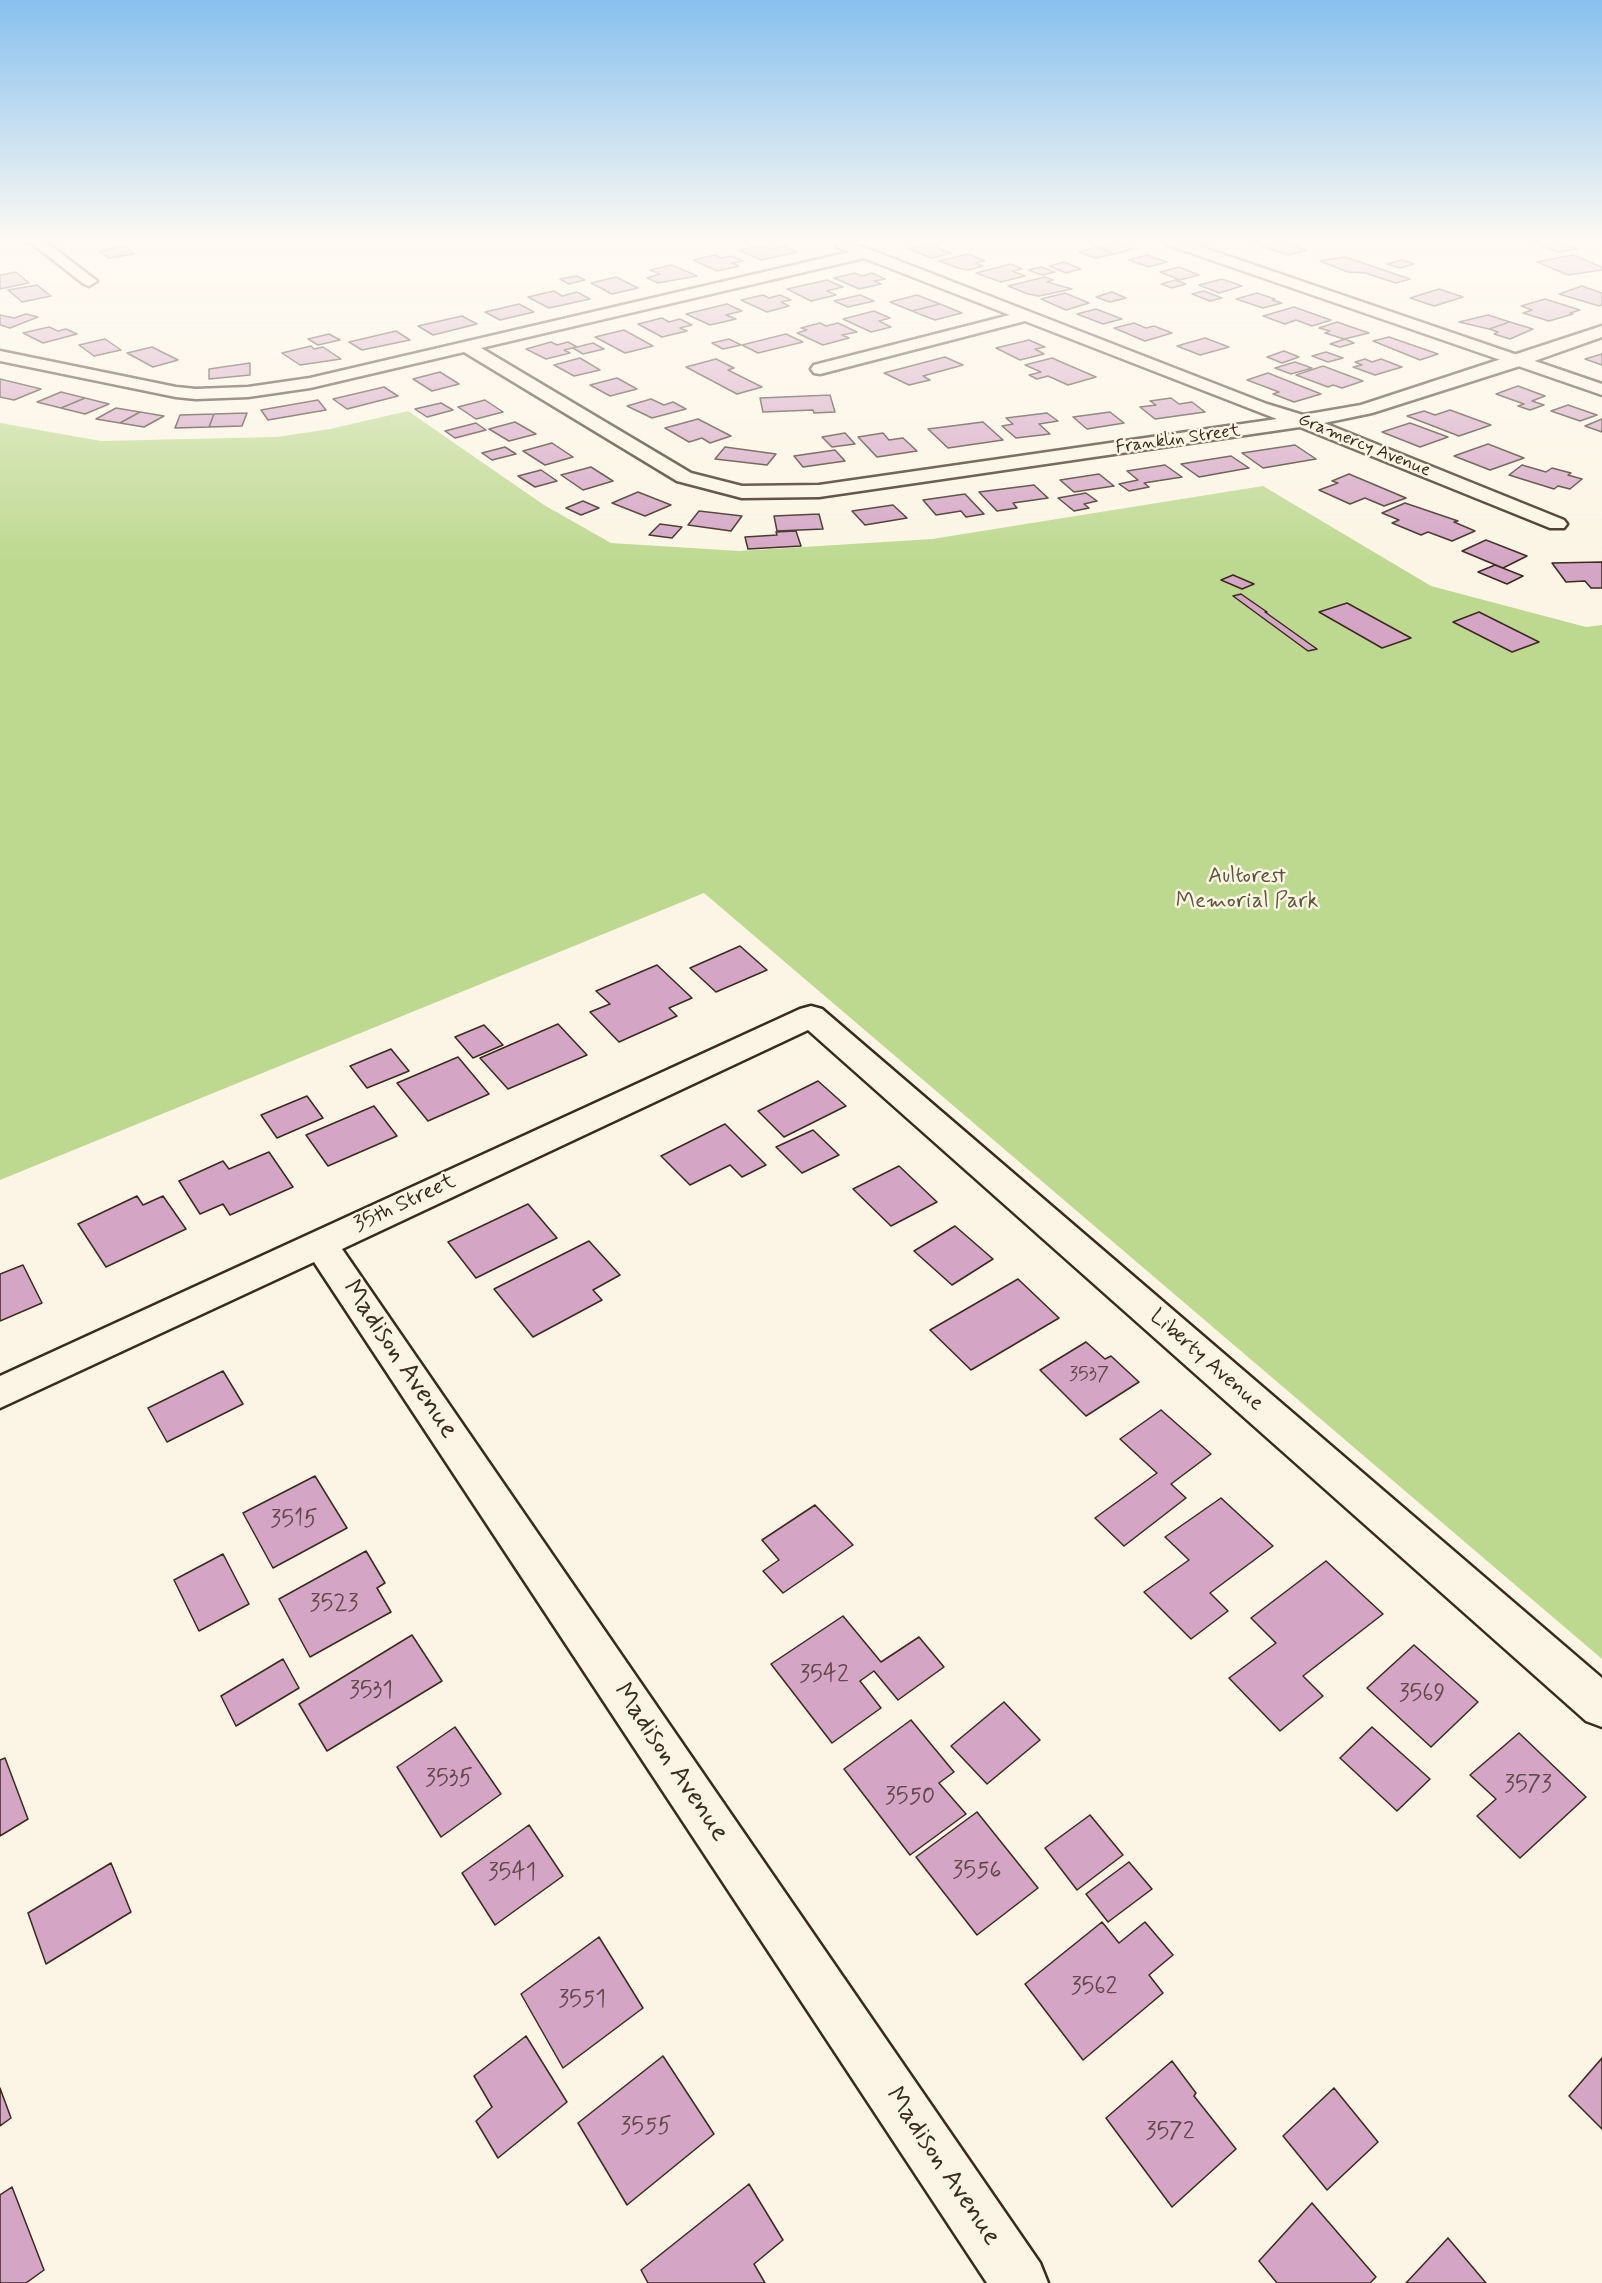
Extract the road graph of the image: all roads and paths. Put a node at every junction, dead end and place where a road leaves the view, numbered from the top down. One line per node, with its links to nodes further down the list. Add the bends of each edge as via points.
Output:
1 (455, 349): 7 (street, via 288,387 196,394)
2 (470, 349): 11 (street, Franklin Street, via 684,477 742,492 819,491)
3 (900, 349): 9 (street)
4 (1110, 349): 11 (street, Gramercy Avenue)
5 (1481, 349): 8 (street)
6 (1552, 349): 8 (street, Franklin Street)
7 (0, 356)
8 (1517, 361): 10 (street); 11 (street, Franklin Street, via 1366,409)
9 (820, 369)
10 (1602, 390)
11 (1305, 422): 12 (street, Gramercy Avenue)
12 (1557, 524)
13 (811, 1016): 14 (street, 35th Street); 16 (street, Liberty Avenue)
14 (320, 1244): 15 (street, 35th Street); 17 (street, Madison Avenue)
15 (0, 1393)
16 (1602, 1706)
17 (1020, 2283)

